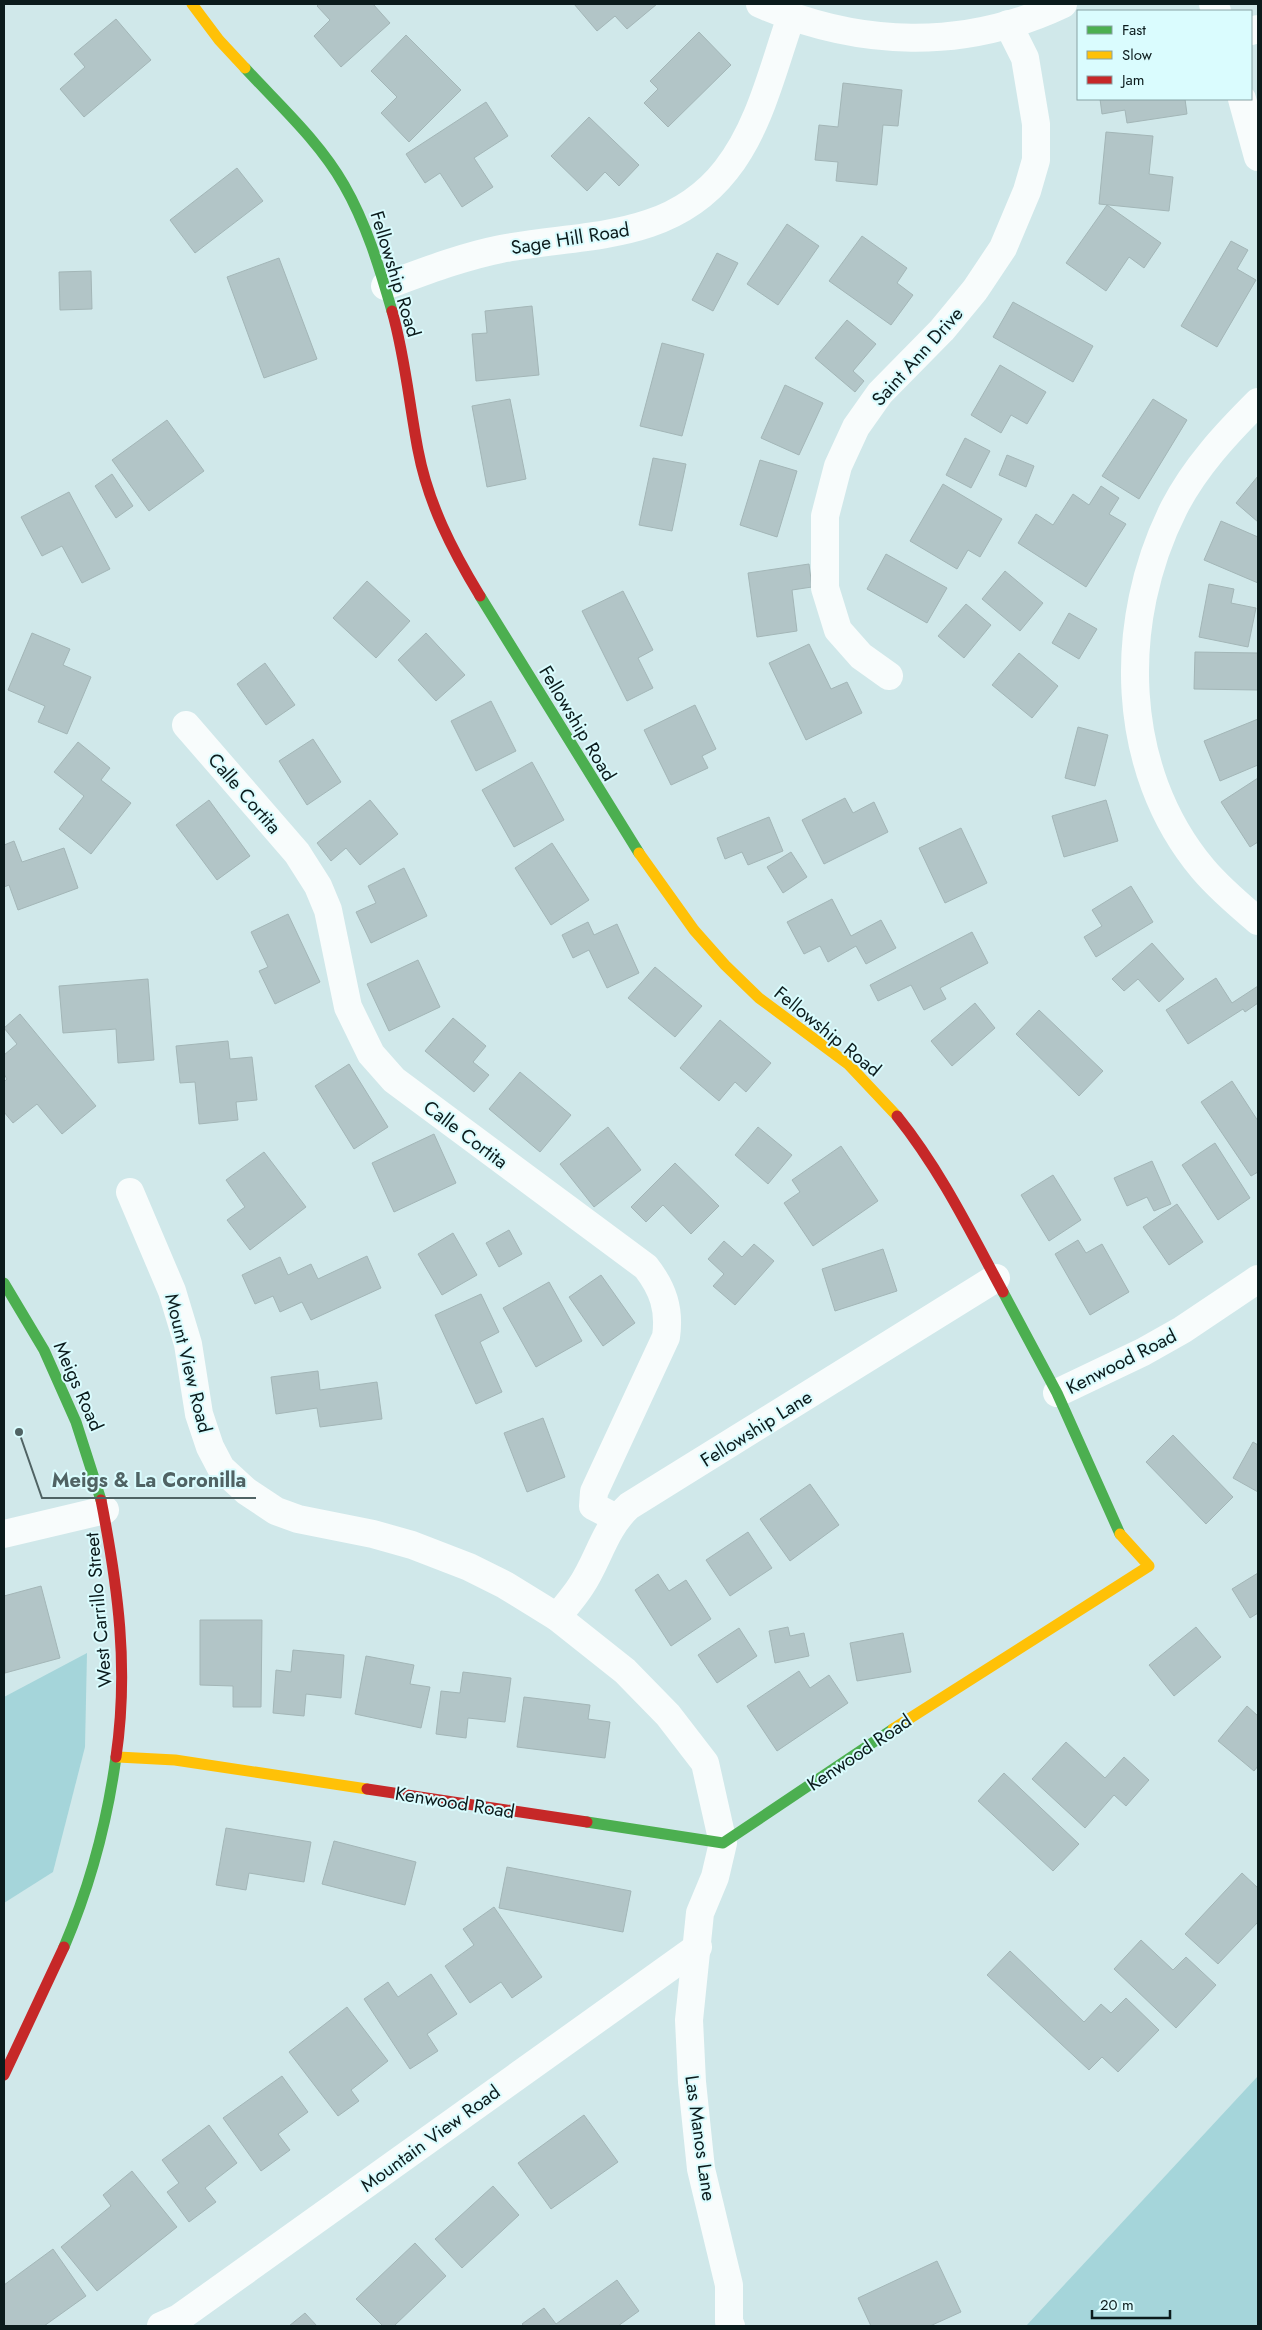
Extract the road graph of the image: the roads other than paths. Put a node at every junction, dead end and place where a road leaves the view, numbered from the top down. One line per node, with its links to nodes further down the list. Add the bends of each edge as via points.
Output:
1 (192, 4): 8 (street, Fellowship Road, via 219,40 321,151 344,184 356,207)
2 (760, 4): 4 (street)
3 (1063, 4): 5 (street)
4 (791, 17): 5 (street, via 849,33 897,38 940,38); 8 (street, Sage Hill Road, via 745,140 726,170 700,196 681,209 648,225 614,234 501,249 443,264)
5 (1008, 24): 10 (street, Saint Ann Drive, via 1025,58 1035,116 1036,160 1027,191 1003,248 975,290 942,330 880,393 856,427 838,466 825,516 826,588 838,630 861,656)
6 (1242, 100): 7 (street)
7 (1258, 156)
8 (385, 286): 14 (street, Fellowship Road, via 399,336 418,451 429,493 445,534 619,823 694,930 725,965 759,998 848,1064 883,1099 924,1150)
9 (1258, 402): 12 (street, via 1206,458 1174,508 1155,553 1142,601 1136,650 1136,700 1141,736 1150,774 1162,803 1203,869)
10 (889, 676)
11 (186, 725): 19 (street, Calle Cortita, via 297,853 318,886 328,910 348,1007 371,1054 394,1080 646,1267 663,1292 668,1321 666,1337 594,1492 593,1506)
12 (1258, 921)
13 (130, 1192): 21 (street, Mount View Road, via 172,1291 188,1344 199,1414 221,1468 246,1492 276,1511 412,1545 505,1585)
14 (996, 1278): 17 (street, Fellowship Road); 19 (street, Fellowship Lane, via 629,1506)
15 (1258, 1279): 17 (street, Kenwood Road, via 1182,1330)
16 (4, 1283): 18 (street, Meigs Road, via 45,1350 74,1412)
17 (1056, 1393): 23 (street, Kenwood Road, via 1117,1531 1149,1566 926,1707)
18 (106, 1510): 20 (street); 22 (street, West Carrillo Street, via 118,1589 122,1655)
19 (616, 1518): 21 (street, Fellowship Lane, via 582,1585)
20 (4, 1534)
21 (557, 1617): 23 (street, via 626,1672 668,1715 706,1763)
22 (118, 1757): 23 (street, Kenwood Road, via 175,1760); 25 (street, West Carrillo Street, via 107,1819 89,1883 65,1944)
23 (722, 1842): 24 (street, Las Manos Lane, via 715,1877 700,1913)
24 (698, 1947): 26 (street, Mountain View Road, via 178,2318); 27 (street, Las Manos Lane, via 690,2020 692,2082 701,2169 729,2285)
25 (4, 2075)
26 (161, 2326)
27 (731, 2326)

